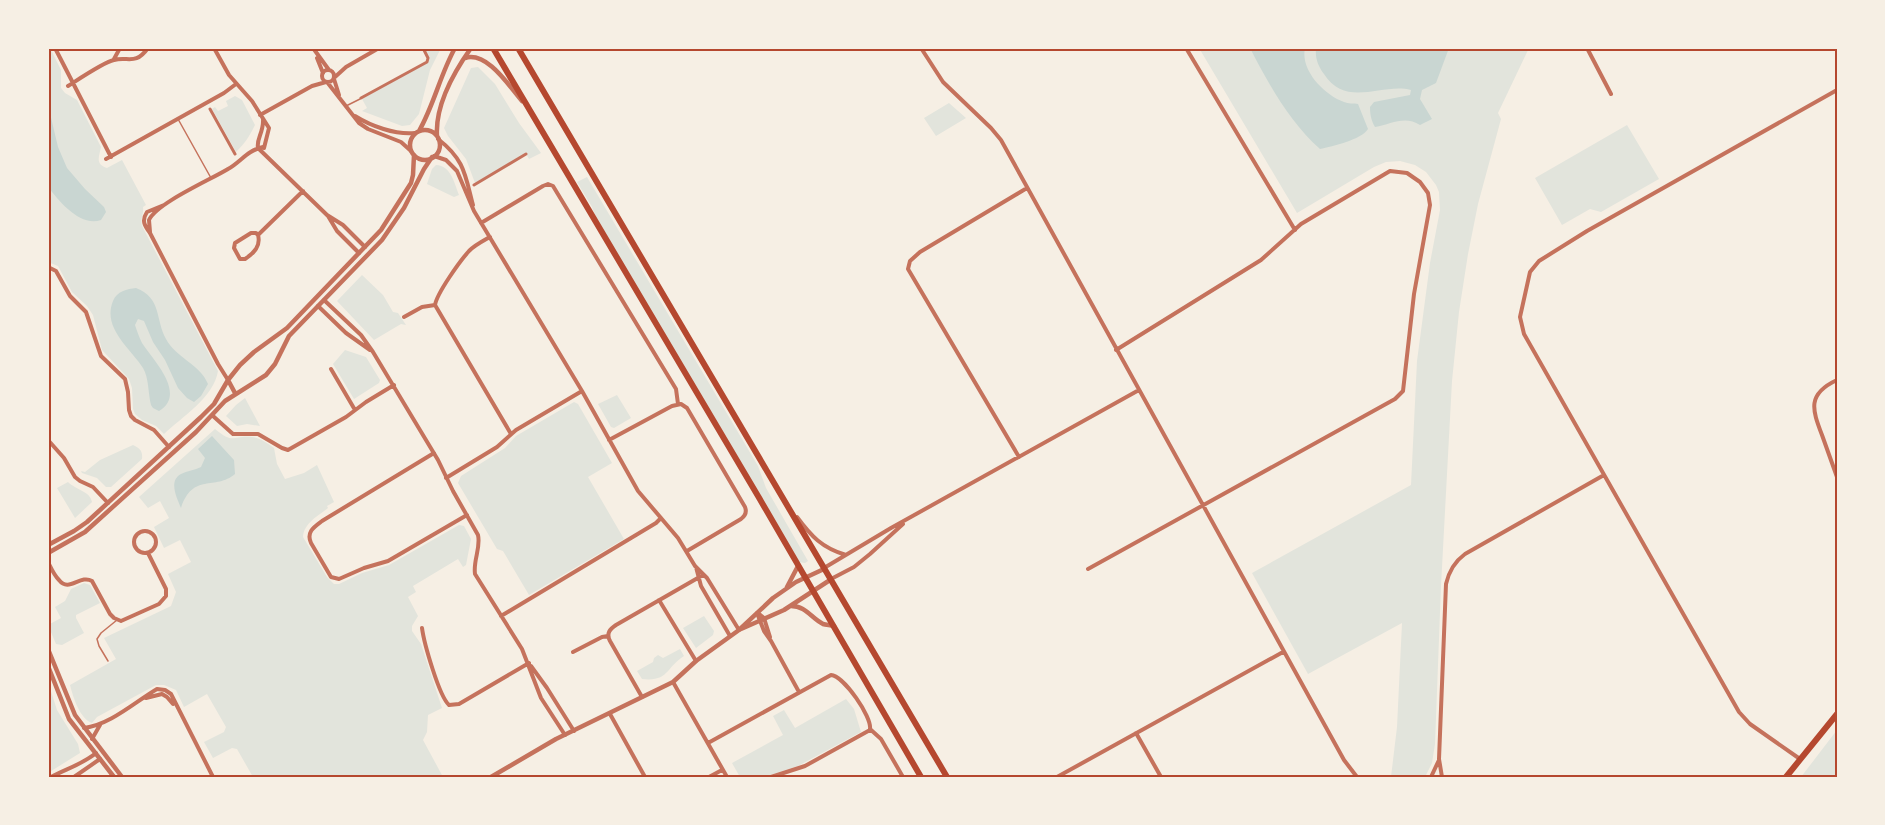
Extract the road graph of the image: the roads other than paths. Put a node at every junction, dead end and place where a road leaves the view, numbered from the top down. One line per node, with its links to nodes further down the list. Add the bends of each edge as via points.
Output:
1 (55, 48): 23 (street)
2 (120, 48): 16 (street)
3 (148, 48): 16 (street, via 131,60)
4 (214, 48): 24 (street)
5 (313, 48): 15 (street)
6 (379, 48): 18 (street)
7 (423, 48): 29 (street, via 427,62)
8 (455, 48): 36 (street)
9 (471, 48): 17 (street)
10 (493, 48): 30 (main road)
11 (518, 48): 87 (main road)
12 (921, 48): 45 (street, via 943,82 1001,140)
13 (1186, 48): 50 (street)
14 (1587, 48): 27 (street)
15 (316, 54): 19 (street); 20 (street)
16 (114, 59): 23 (street)
17 (464, 59): 30 (street, via 477,57 492,66); 37 (street, via 440,106)
18 (346, 67): 19 (street); 21 (street)
19 (330, 70): 20 (street); 21 (street)
20 (322, 74): 22 (street); 25 (street)
21 (334, 78): 22 (street); 28 (street)
22 (327, 82): 25 (street); 28 (street)
23 (70, 84): 35 (street, via 109,158)
24 (236, 84): 34 (street, via 252,100); 35 (street)
25 (312, 86): 34 (street)
26 (1837, 90): 84 (street, via 1587,231 1539,261 1530,272 1521,317 1524,334)
27 (1611, 94)
28 (340, 98): 31 (street)
29 (361, 98): 31 (lane)
30 (526, 105): 100 (main road)
31 (345, 107): 33 (street)
32 (210, 110): 40 (street)
33 (349, 112): 36 (street, via 403,134); 39 (street, via 368,129 401,142)
34 (261, 117): 38 (street, via 269,131)
35 (178, 118): 43 (lane)
36 (417, 132): 37 (street, via 429,130); 39 (street, via 410,142)
37 (437, 138): 42 (street, via 439,148); 47 (street, via 464,170)
38 (261, 148): 43 (street, via 250,151); 46 (street)
39 (413, 153): 42 (street, via 423,159); 53 (street, via 411,183)
40 (236, 154)
41 (526, 154): 44 (street)
42 (433, 157): 47 (street, via 454,167); 54 (street, via 393,224)
43 (212, 178): 67 (street, via 164,205 150,216 148,223)
44 (474, 185)
45 (1027, 188): 64 (street); 83 (street, via 920,252 908,269)
46 (303, 191): 48 (street); 51 (street)
47 (474, 211): 49 (street)
48 (327, 215): 53 (street, via 344,225); 55 (street)
49 (481, 223): 52 (street); 73 (street, via 543,186 553,186 676,389)
50 (1295, 230): 64 (street, via 1261,260); 89 (street, via 1390,171 1407,173 1420,182 1430,205 1414,294 1403,391)
51 (258, 235): 51 (street, via 256,249 245,260 240,259 234,248 236,243 251,233)
52 (490, 237): 61 (street, via 463,259); 71 (street)
53 (366, 247): 54 (street); 55 (street)
54 (370, 253): 56 (street)
55 (360, 254): 56 (street); 58 (street)
56 (364, 259): 59 (street)
57 (48, 267): 80 (street, via 56,271 70,296 88,316 101,356 124,379 131,416 154,430)
58 (319, 295): 59 (street); 60 (street)
59 (324, 300): 62 (street); 65 (street)
60 (313, 301): 62 (street); 67 (street, via 280,334 247,358)
61 (435, 305): 63 (street); 77 (street)
62 (318, 306): 65 (street); 72 (street, via 289,336 266,375)
63 (404, 317)
64 (1116, 350): 70 (street)
65 (373, 352): 69 (street)
66 (331, 369): 74 (street)
67 (228, 380): 72 (street); 75 (street)
68 (1837, 380): 85 (street, via 1820,390 1814,405)
69 (394, 385): 74 (street); 82 (street)
70 (1139, 390): 83 (street); 89 (street)
71 (582, 391): 77 (street); 79 (street)
72 (235, 393): 76 (street)
73 (678, 404): 79 (street); 95 (street, via 689,411 746,511 741,519)
74 (355, 410): 76 (street, via 288,450 258,434 233,434)
75 (208, 411): 76 (street); 80 (street)
76 (213, 416): 81 (street)
77 (511, 434): 86 (street)
78 (48, 440): 88 (street, via 75,477)
79 (609, 440): 92 (street, via 638,491)
80 (169, 447): 81 (street); 88 (street)
81 (173, 452): 90 (street)
82 (434, 453): 86 (street); 91 (street, via 322,521 310,532 311,543 331,577 339,579 388,561)
83 (1019, 457): 93 (street)
84 (1604, 475): 147 (street, via 1466,554 1450,571 1446,584); 148 (street, via 1743,718)
85 (1837, 477)
86 (446, 478): 91 (street)
87 (784, 500): 98 (street, via 812,537); 101 (main road)
88 (108, 502): 90 (street); 94 (street, via 80,527)
89 (1202, 506): 102 (street); 121 (street)
90 (112, 508): 97 (street, via 85,532)
91 (467, 515): 111 (street, via 479,538 475,574)
92 (661, 518): 95 (street); 111 (street)
93 (910, 518): 98 (street); 105 (street, via 854,567)
94 (48, 545)
95 (687, 551): 103 (street)
96 (148, 553): 96 (street, via 134,544 135,537 144,531 154,535 156,542); 112 (street, via 166,596 159,604)
97 (48, 554)
98 (846, 555): 101 (street)
99 (48, 562): 112 (street, via 64,585 92,581)
100 (798, 566): 104 (main road); 106 (street)
101 (824, 568): 104 (street); 105 (main road)
102 (1088, 569)
103 (701, 576): 108 (street); 116 (street); 118 (street, via 702,586)
104 (805, 578): 106 (street); 107 (main road)
105 (830, 580): 107 (street); 162 (main road)
106 (786, 589): 110 (street)
107 (813, 591): 109 (street); 114 (main road)
108 (659, 600): 117 (street, via 613,627); 123 (street)
109 (791, 606): 113 (street); 114 (street, via 805,609 823,624)
110 (758, 613): 113 (street); 116 (street)
111 (501, 616): 124 (street)
112 (117, 620): 122 (lane, via 97,639)
113 (762, 620): 116 (street); 131 (street)
114 (834, 626): 161 (main road)
115 (422, 628): 124 (street, via 442,695 449,705 459,704)
116 (739, 630): 118 (street)
117 (608, 636): 120 (street); 132 (street)
118 (730, 636): 123 (street)
119 (48, 649): 126 (street)
120 (573, 652)
121 (1283, 652): 139 (street); 165 (street)
122 (108, 661)
123 (696, 661): 130 (street)
124 (529, 663): 138 (street); 140 (street, via 542,698)
125 (48, 666): 127 (street)
126 (57, 669): 127 (street); 128 (street)
127 (49, 673): 129 (street)
128 (59, 675): 129 (street); 136 (street)
129 (51, 681): 144 (street, via 69,719)
130 (673, 682): 132 (street); 142 (street)
131 (799, 692): 137 (street, via 828,676 838,676 866,712); 142 (street)
132 (642, 697): 133 (street)
133 (610, 714): 138 (street); 156 (street)
134 (1837, 714): 148 (main road)
135 (101, 724): 136 (street); 141 (street); 154 (street, via 157,689 165,690 171,694)
136 (83, 728): 141 (street)
137 (870, 729): 159 (street, via 805,766); 160 (street, via 881,739)
138 (574, 731): 140 (street)
139 (1136, 733): 163 (street); 164 (street)
140 (565, 735): 155 (street)
141 (92, 739): 143 (street)
142 (708, 743): 149 (street)
143 (101, 749): 144 (street); 145 (street)
144 (96, 753): 146 (street); 150 (street)
145 (105, 754): 146 (street); 153 (street)
146 (100, 759): 151 (street); 152 (street)
147 (1439, 759): 166 (street); 167 (street)
148 (1800, 759): 168 (main road)
149 (722, 770): 157 (street); 158 (street)
150 (51, 777)
151 (74, 777)
152 (114, 777)
153 (122, 777)
154 (213, 777)
155 (491, 777)
156 (645, 777)
157 (709, 777)
158 (727, 777)
159 (771, 777)
160 (903, 777)
161 (921, 777)
162 (947, 777)
163 (1057, 777)
164 (1161, 777)
165 (1357, 777)
166 (1431, 777)
167 (1442, 777)
168 (1786, 777)

